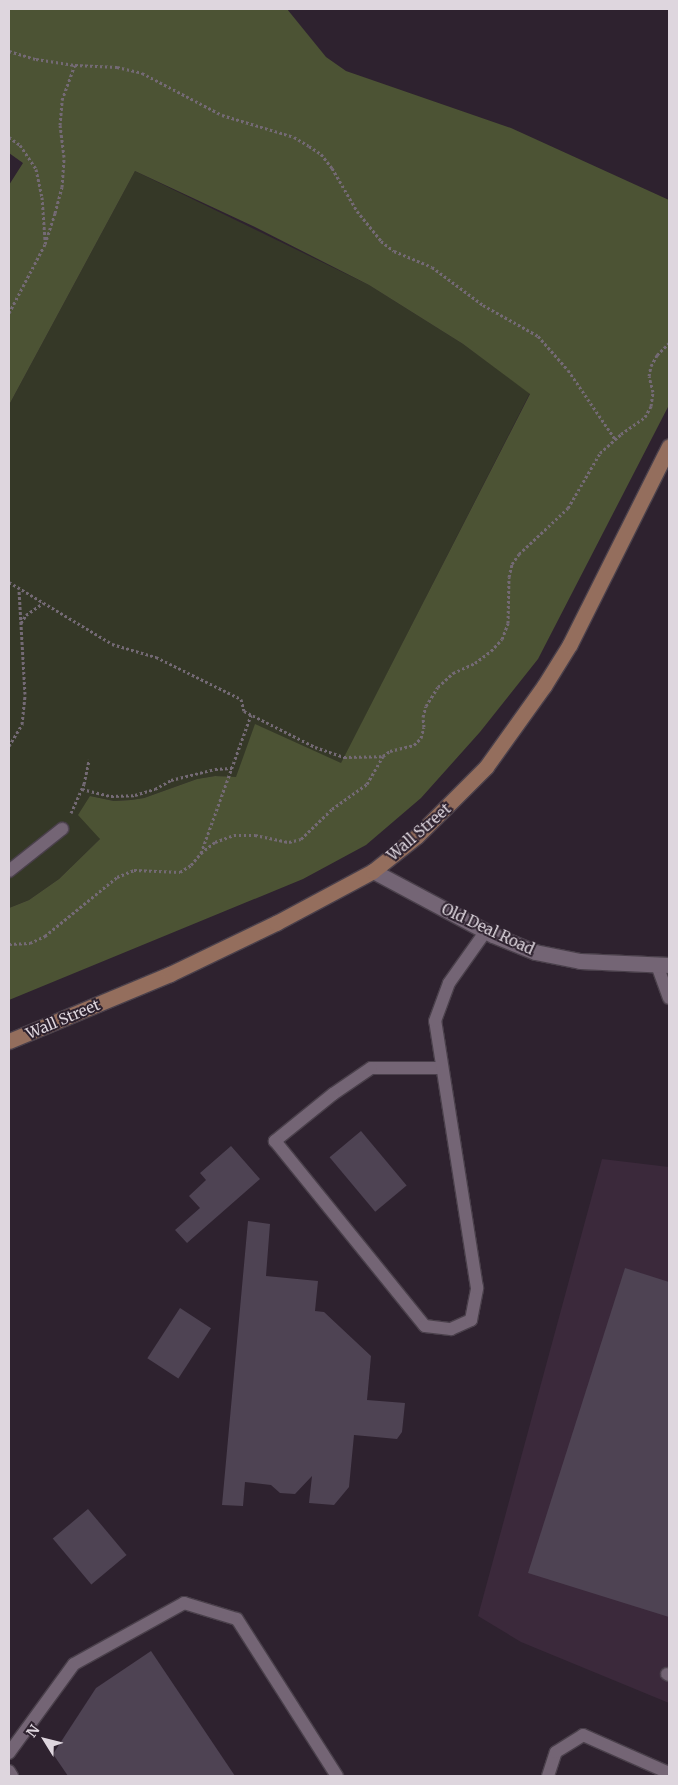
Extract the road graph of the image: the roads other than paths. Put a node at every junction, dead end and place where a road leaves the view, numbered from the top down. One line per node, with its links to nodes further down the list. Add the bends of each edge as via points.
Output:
1 (669, 446): 4 (street, Wall Street, via 570,644 509,737 458,797)
2 (62, 828): 3 (lane)
3 (9, 871)
4 (373, 871): 5 (street, Old Deal Road); 8 (street, Wall Street, via 170,974)
5 (486, 931): 6 (street, Old Deal Road, via 535,952 580,961); 9 (lane, via 449,983 435,1021)
6 (663, 965): 7 (lane)
7 (669, 998)
8 (9, 1041)
9 (441, 1068): 9 (lane, via 477,1288 472,1320 450,1329 425,1326 275,1141 371,1068)
10 (9, 1753): 14 (lane, via 74,1664 184,1603 237,1619)
11 (9, 1771): 13 (lane)
12 (669, 1774): 15 (lane, via 583,1735 556,1752)
13 (12, 1776)
14 (337, 1776)
15 (548, 1776)

